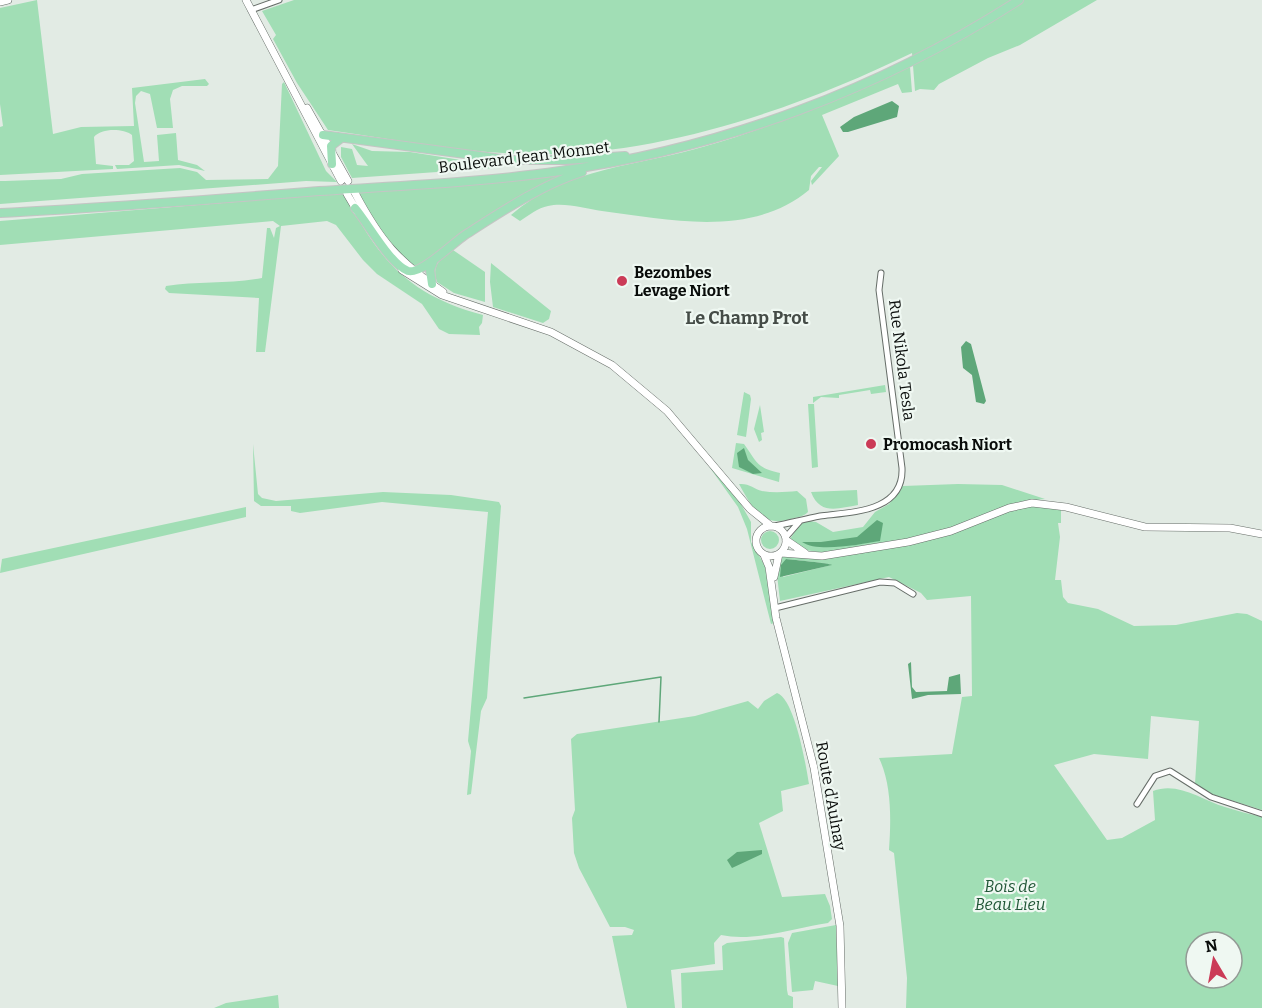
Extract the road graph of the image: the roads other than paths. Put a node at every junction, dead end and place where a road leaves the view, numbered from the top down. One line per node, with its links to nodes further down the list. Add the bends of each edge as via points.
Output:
1 (8, 0): 6 (street)
2 (246, 0): 7 (street)
3 (279, 0): 7 (street)
4 (1012, 0): 12 (main road, Boulevard Jean Monnet, via 923,51 825,96 725,131)
5 (1019, 0): 12 (main road, Boulevard Jean Monnet, via 925,55 826,100 709,140)
6 (0, 2)
7 (251, 10): 8 (street)
8 (297, 93): 9 (street); 13 (street)
9 (324, 135): 10 (main road); 11 (street)
10 (341, 139): 11 (main road); 12 (main road, via 510,160)
11 (331, 148): 13 (main road); 13 (street, via 344,181)
12 (622, 158): 15 (main road, Boulevard Jean Monnet, via 476,176); 15 (main road, Boulevard Jean Monnet, via 515,177); 16 (main road, via 616,165 555,183 466,234)
13 (332, 164)
14 (355, 208): 17 (main road, via 389,253); 17 (street, via 351,193 380,236); 20 (street, via 381,249 401,270 425,287)
15 (0, 213)
16 (435, 259): 17 (main road); 19 (main road, via 430,270)
17 (413, 271): 19 (street)
18 (880, 273): 22 (street, Rue Nikola Tesla, via 879,291 902,468 900,484 889,500 874,508)
19 (432, 284): 20 (street)
20 (453, 299): 21 (street, via 528,323 612,365 655,399)
21 (750, 509): 23 (street); 24 (street)
22 (801, 520): 23 (street, Rue Nikola Tesla); 26 (street)
23 (773, 526): 24 (street); 26 (street, via 781,529)
24 (758, 533): 28 (street, via 756,547)
25 (1262, 534): 29 (street, via 1230,528 1145,527 1066,507 1032,503 1009,507 925,538)
26 (786, 539): 27 (street); 29 (street)
27 (780, 553): 28 (street); 29 (street); 30 (street, Route d'Aulnay)
28 (764, 555): 30 (street, Route d'Aulnay)
29 (813, 556)
30 (773, 591): 32 (street, Route d'Aulnay)
31 (913, 594): 32 (street, via 896,583 880,582)
32 (775, 608): 35 (street, Route d'Aulnay, via 809,744 838,909)
33 (1137, 804): 34 (street, via 1155,777 1170,771 1211,797)
34 (1262, 814)
35 (842, 1008)

